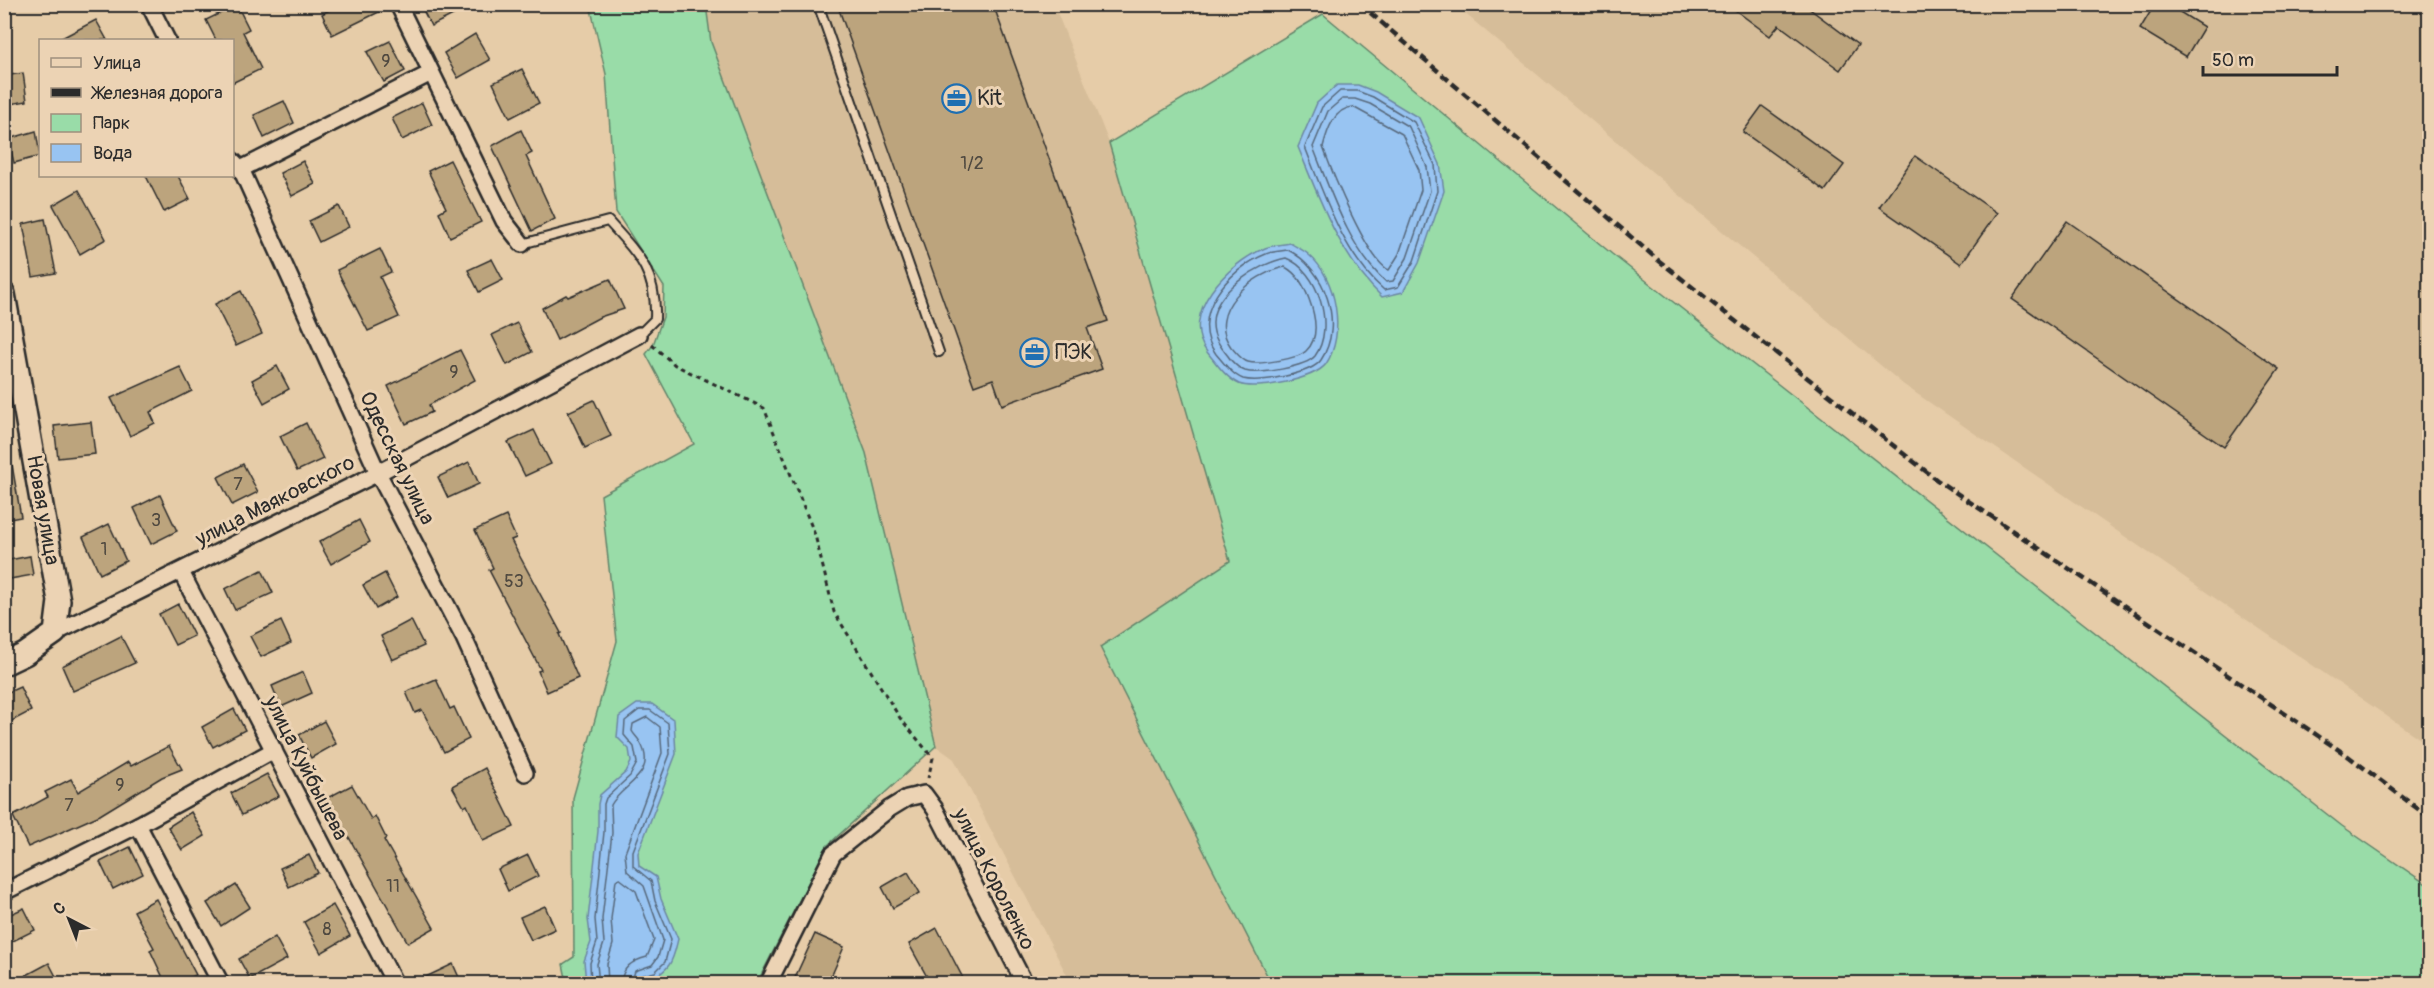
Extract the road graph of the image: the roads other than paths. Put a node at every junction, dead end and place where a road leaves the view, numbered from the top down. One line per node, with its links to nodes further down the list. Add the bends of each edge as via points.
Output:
1 (149, 4): 4 (street)
2 (398, 4): 5 (street)
3 (818, 4): 10 (lane)
4 (166, 39)
5 (431, 73): 6 (street); 7 (street, via 504,220)
6 (237, 164): 11 (street, Одесская улица)
7 (522, 244): 9 (lane, via 608,220 638,254 656,293 655,319)
8 (4, 294): 13 (main road, Новая улица, via 59,601)
9 (639, 335): 11 (street, улица Маяковского)
10 (939, 351)
11 (378, 473): 12 (street, улица Маяковского); 16 (street, Одесская улица, via 464,638)
12 (181, 572): 13 (street, улица Маяковского); 15 (street, улица Куйбышева)
13 (55, 633): 14 (main road)
14 (4, 664)
15 (274, 750): 17 (street); 20 (street, улица Куйбышева)
16 (525, 773)
17 (138, 825): 18 (street); 19 (street)
18 (4, 892)
19 (221, 984)
20 (395, 984)
21 (768, 984): 22 (street, улица Короленко, via 833,854 889,809 924,794)
22 (1025, 984)

